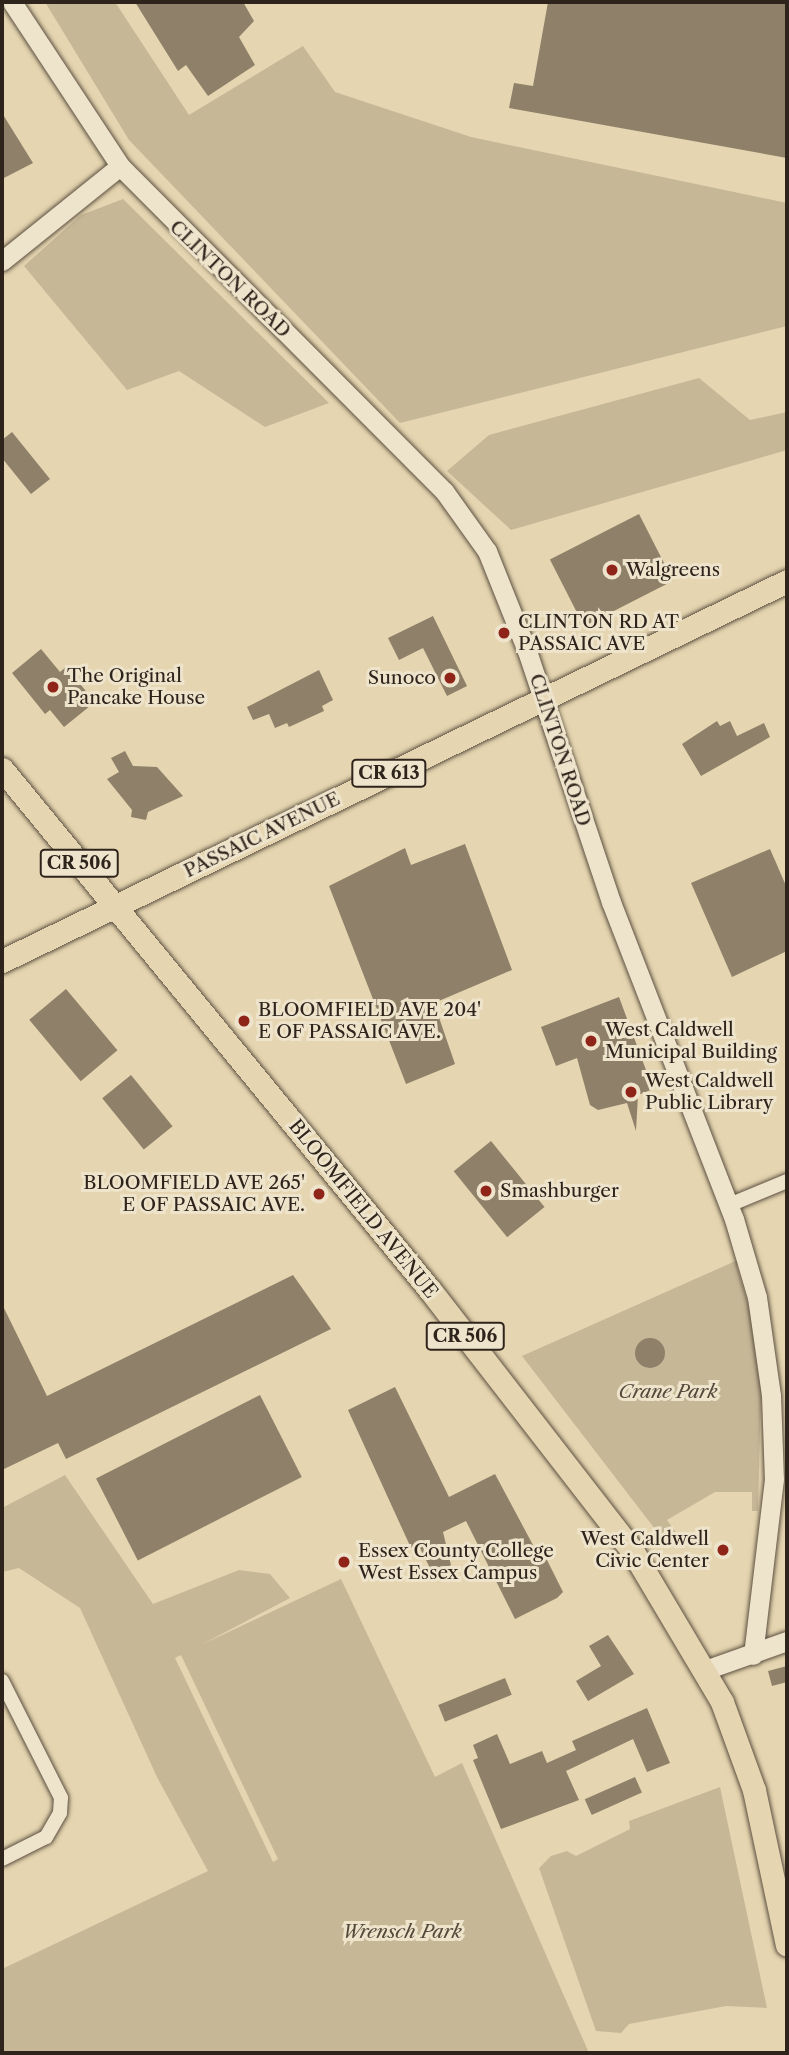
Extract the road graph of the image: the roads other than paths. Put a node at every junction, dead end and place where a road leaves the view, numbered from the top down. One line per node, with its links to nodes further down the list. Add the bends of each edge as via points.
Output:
1 (12, 2): 2 (street, CLINTON ROAD)
2 (120, 166): 3 (street); 5 (street, CLINTON ROAD, via 472,523 506,595)
3 (2, 261)
4 (787, 581): 5 (main road, PASSAIC AVENUE / CR 613)
5 (543, 699): 7 (main road, PASSAIC AVENUE / CR 613); 10 (street, CLINTON ROAD, via 611,902)
6 (2, 769): 7 (main road, BLOOMFIELD AVENUE / CR 506)
7 (114, 906): 8 (main road, PASSAIC AVENUE / CR 613); 13 (main road, BLOOMFIELD AVENUE / CR 506, via 608,1517)
8 (2, 961)
9 (787, 1181): 10 (street)
10 (729, 1206): 12 (street, CLINTON ROAD, via 757,1297 773,1416 771,1520)
11 (787, 1641): 12 (street)
12 (752, 1655): 13 (street)
13 (705, 1670): 16 (main road, BLOOMFIELD AVENUE / CR 506, via 747,1768)
14 (2, 1681): 15 (street, via 61,1798 58,1819 46,1837)
15 (2, 1860)
16 (787, 1945)

